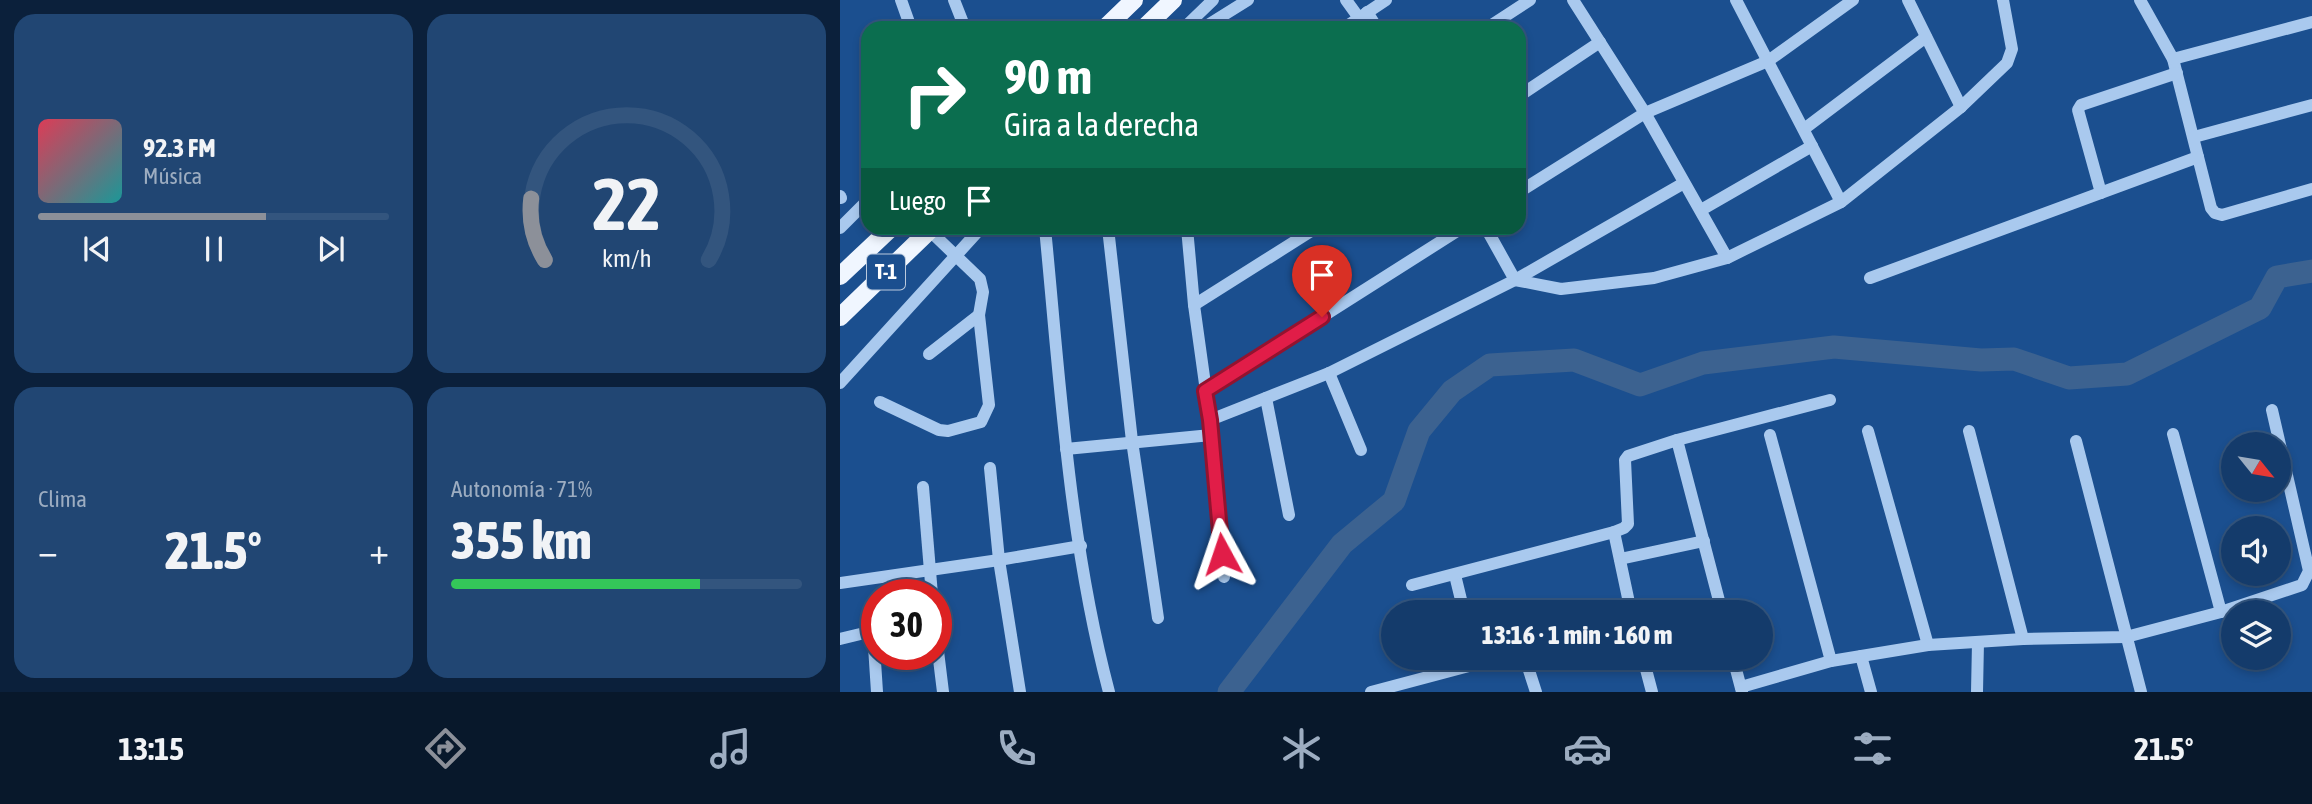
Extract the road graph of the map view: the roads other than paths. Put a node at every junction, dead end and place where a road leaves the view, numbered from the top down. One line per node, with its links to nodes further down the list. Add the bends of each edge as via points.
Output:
1 (901, 0): 17 (street)
2 (954, 0): 18 (street)
3 (1134, 0): 19 (main road)
4 (1173, 0): 20 (main road)
5 (1213, 0): 21 (street)
6 (1248, 0): 22 (street)
7 (1346, 0): 16 (street)
8 (1386, 0): 16 (street)
9 (1530, 0): 25 (street)
10 (1573, 0): 28 (street)
11 (1736, 0): 30 (street)
12 (1853, 0): 30 (street)
13 (1908, 0): 27 (street)
14 (2003, 0): 34 (street, via 2012,49 1997,74)
15 (2140, 0): 29 (street)
16 (1363, 15): 23 (street); 24 (street)
17 (908, 21)
18 (962, 21)
19 (1112, 21)
20 (1151, 21)
21 (1191, 21)
22 (1214, 21)
23 (1354, 21)
24 (1369, 21)
25 (1498, 21)
26 (2312, 22): 29 (street)
27 (1926, 37): 34 (street); 36 (street)
28 (1600, 42): 32 (street); 35 (street)
29 (2173, 59): 31 (street)
30 (1768, 61): 35 (street); 36 (street)
31 (2177, 73): 37 (street); 43 (street, via 2078,110)
32 (1526, 91)
33 (2312, 105): 37 (street)
34 (1961, 107): 44 (street)
35 (1645, 113): 40 (street); 41 (street)
36 (1804, 129): 38 (street)
37 (2194, 137): 39 (street)
38 (1812, 146): 44 (street); 46 (street)
39 (2198, 157): 42 (street, via 2211,208 2221,215); 43 (street)
40 (1684, 183): 46 (street); 62 (street)
41 (1526, 187)
42 (2312, 188)
43 (2101, 193): 61 (street)
44 (1841, 202): 59 (street)
45 (861, 207): 47 (street)
46 (1701, 211): 59 (street)
47 (840, 228)
48 (884, 235): 60 (main road, T-1)
49 (925, 235): 65 (main road, T-1)
50 (937, 235): 58 (street)
51 (974, 235): 58 (street)
52 (1046, 235): 83 (street)
53 (1109, 235): 81 (street)
54 (1188, 235): 63 (street)
55 (1305, 235): 63 (street)
56 (1451, 235): 69 (street)
57 (1490, 235): 62 (street)
58 (955, 254): 64 (street, via 980,279); 68 (street)
59 (1727, 258): 62 (street, via 1654,278 1561,289)
60 (840, 276)
61 (1870, 278)
62 (1516, 280): 67 (street)
63 (1194, 305): 69 (street)
64 (979, 315): 66 (street); 72 (street, via 989,405 981,422 939,430)
65 (840, 317)
66 (929, 354)
67 (1329, 373): 70 (street); 84 (street)
68 (840, 383)
69 (1205, 391): 74 (street)
70 (1266, 398): 74 (street); 87 (street)
71 (1830, 400): 80 (street)
72 (880, 402)
73 (2272, 410): 102 (street, via 2309,571 2302,585)
74 (1210, 420): 78 (street)
75 (1868, 431): 110 (street)
76 (1969, 431): 108 (street)
77 (2173, 434): 103 (street)
78 (1211, 435): 81 (street); 95 (street)
79 (1770, 435): 112 (street)
80 (1677, 440): 88 (street, via 1625,460 1628,523); 89 (street)
81 (1132, 441): 83 (street); 104 (street)
82 (2076, 441): 106 (street)
83 (1066, 449): 90 (street)
84 (1361, 450)
85 (989, 468): 92 (street)
86 (923, 487): 93 (street)
87 (1289, 515)
88 (1614, 532): 91 (street); 94 (street)
89 (1704, 541): 91 (street); 101 (street)
90 (1081, 546): 92 (street); 123 (street)
91 (1620, 559): 100 (street)
92 (999, 560): 93 (street); 122 (street)
93 (930, 571): 96 (street); 97 (street)
94 (1455, 575): 98 (street); 99 (street)
95 (1224, 577)
96 (931, 579)
97 (840, 583)
98 (1412, 585)
99 (1462, 600)
100 (1629, 600)
101 (1719, 600)
102 (2257, 600)
103 (2221, 612): 106 (street)
104 (1157, 618)
105 (861, 634): 107 (street)
106 (2126, 637): 108 (street); 129 (street)
107 (840, 639)
108 (2023, 639): 109 (street)
109 (1978, 642): 110 (street); 128 (street)
110 (1928, 645): 111 (street)
111 (1861, 656): 112 (street); 127 (street)
112 (1831, 661): 119 (street)
113 (876, 670): 120 (street)
114 (940, 670): 121 (street)
115 (1446, 670): 124 (street)
116 (1529, 670): 125 (street)
117 (1646, 670): 126 (street)
118 (1737, 670): 119 (street)
119 (1741, 689)
120 (877, 692)
121 (943, 692)
122 (1020, 692)
123 (1109, 692)
124 (1371, 692)
125 (1536, 692)
126 (1652, 692)
127 (1871, 692)
128 (1977, 692)
129 (2141, 692)

